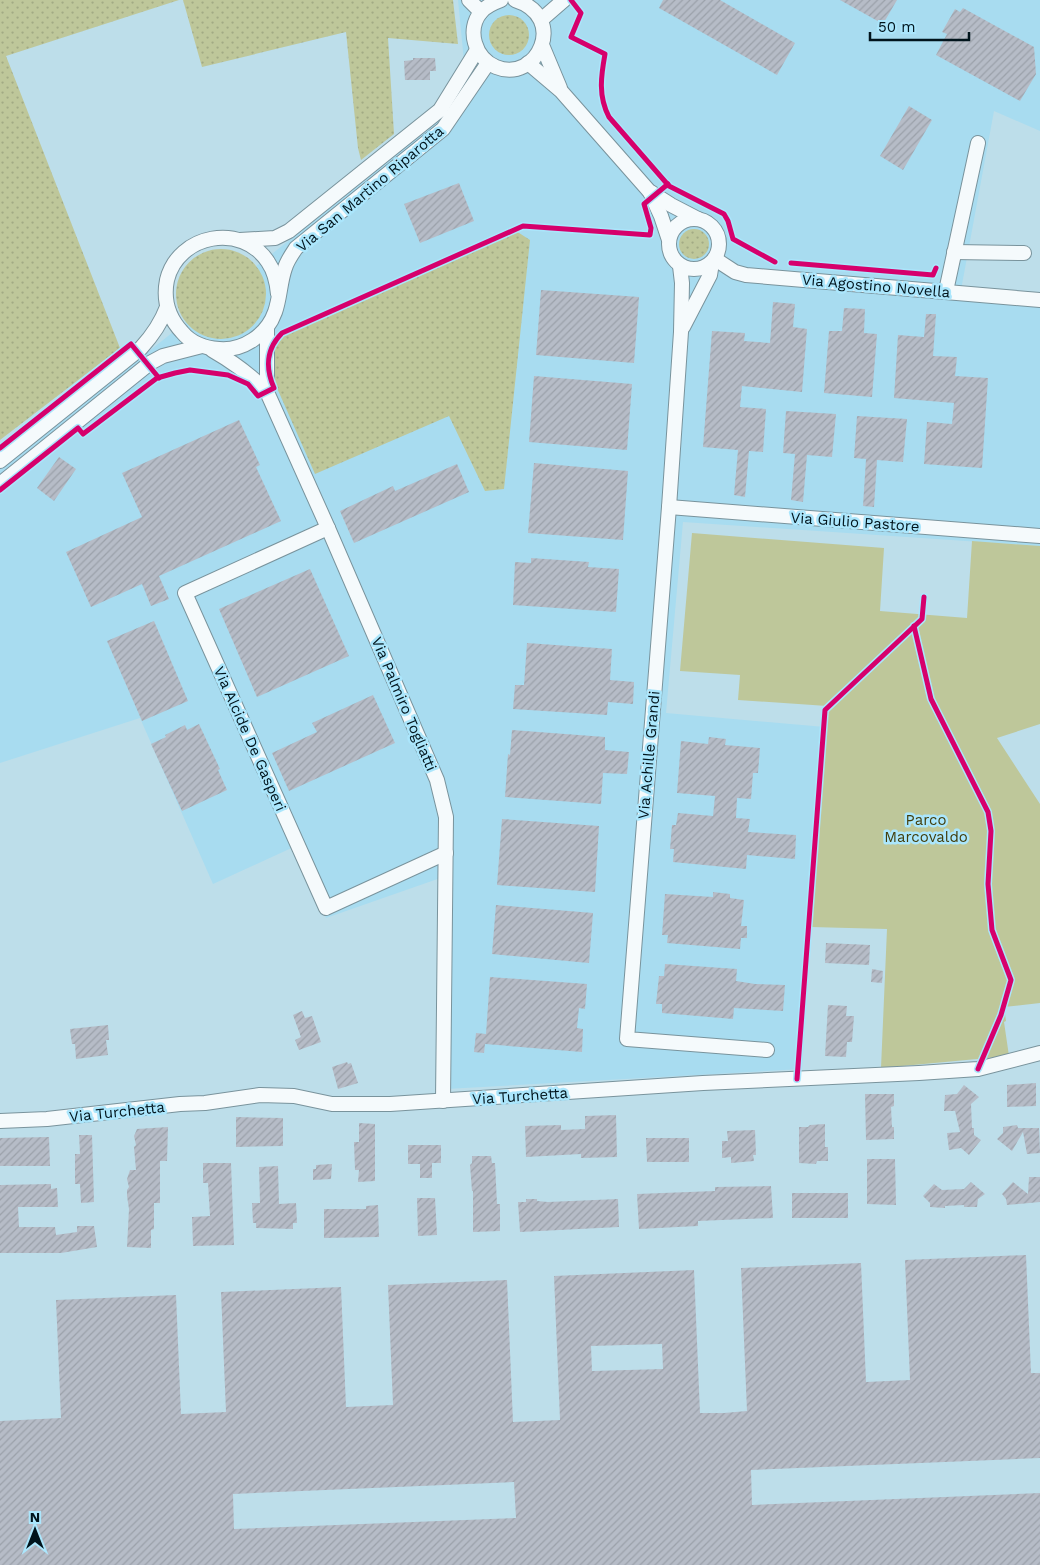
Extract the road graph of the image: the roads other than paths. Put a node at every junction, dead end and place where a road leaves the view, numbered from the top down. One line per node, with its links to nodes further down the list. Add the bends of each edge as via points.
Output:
1 (469, 0): 5 (street)
2 (500, 0): 5 (street)
3 (564, 0): 6 (street)
4 (523, 1): 6 (street, via 537,12)
5 (481, 12): 8 (street, via 473,31)
6 (541, 20): 7 (street)
7 (542, 45): 10 (street, via 537,56); 11 (street, Via Achille Grandi)
8 (477, 50): 9 (street); 15 (street, Via San Martino Riparotta, via 440,110 289,231 275,238)
9 (488, 63): 10 (street, via 508,69); 22 (street, Via San Martino Riparotta, via 444,129 296,248 285,266)
10 (528, 63): 11 (street, Via Achille Grandi)
11 (561, 91): 13 (street, Via Achille Grandi)
12 (978, 143): 17 (street)
13 (649, 191): 14 (street, Via Achille Grandi); 16 (street, Via Achille Grandi)
14 (698, 219): 16 (street, via 682,221); 19 (street, Via Achille Grandi, via 711,225 719,238)
15 (240, 240): 22 (street, via 256,248 268,261 276,277); 24 (street, via 206,239 178,258 169,273 165,290)
16 (669, 240): 20 (street, Via Achille Grandi, via 670,254)
17 (954, 252): 18 (street); 21 (street)
18 (1024, 253)
19 (714, 261): 20 (street, via 693,270); 21 (street, Via Agostino Novella, via 746,275); 26 (street, Via Achille Grandi)
20 (680, 266): 26 (street, Via Achille Grandi)
21 (946, 292): 23 (street, Via Agostino Novella)
22 (278, 294): 25 (street, via 275,312)
23 (1040, 300)
24 (167, 307): 27 (street, via 174,324 186,337); 29 (street, via 152,336 141,348)
25 (266, 328): 27 (street, via 242,346 226,350); 28 (street, Via Palmiro Togliatti)
26 (681, 332): 31 (street, Via Achille Grandi)
27 (206, 348): 28 (street, via 249,373); 30 (street, via 162,356 150,363)
28 (267, 392): 32 (street, Via Palmiro Togliatti)
29 (0, 461)
30 (0, 484)
31 (669, 508): 33 (street, Via Giulio Pastore); 35 (street, Via Achille Grandi, via 627,1039)
32 (328, 528): 34 (street, Via Palmiro Togliatti, via 437,780 446,817); 34 (street, Via Alcide De Gasperi, via 185,593 326,908)
33 (1040, 536)
34 (446, 853): 37 (street, Via Palmiro Togliatti)
35 (766, 1050)
36 (1040, 1053): 37 (street, Via Turchetta, via 978,1069)
37 (443, 1101): 38 (street, Via Turchetta, via 332,1104 294,1096 260,1095 62,1118)
38 (0, 1121)

